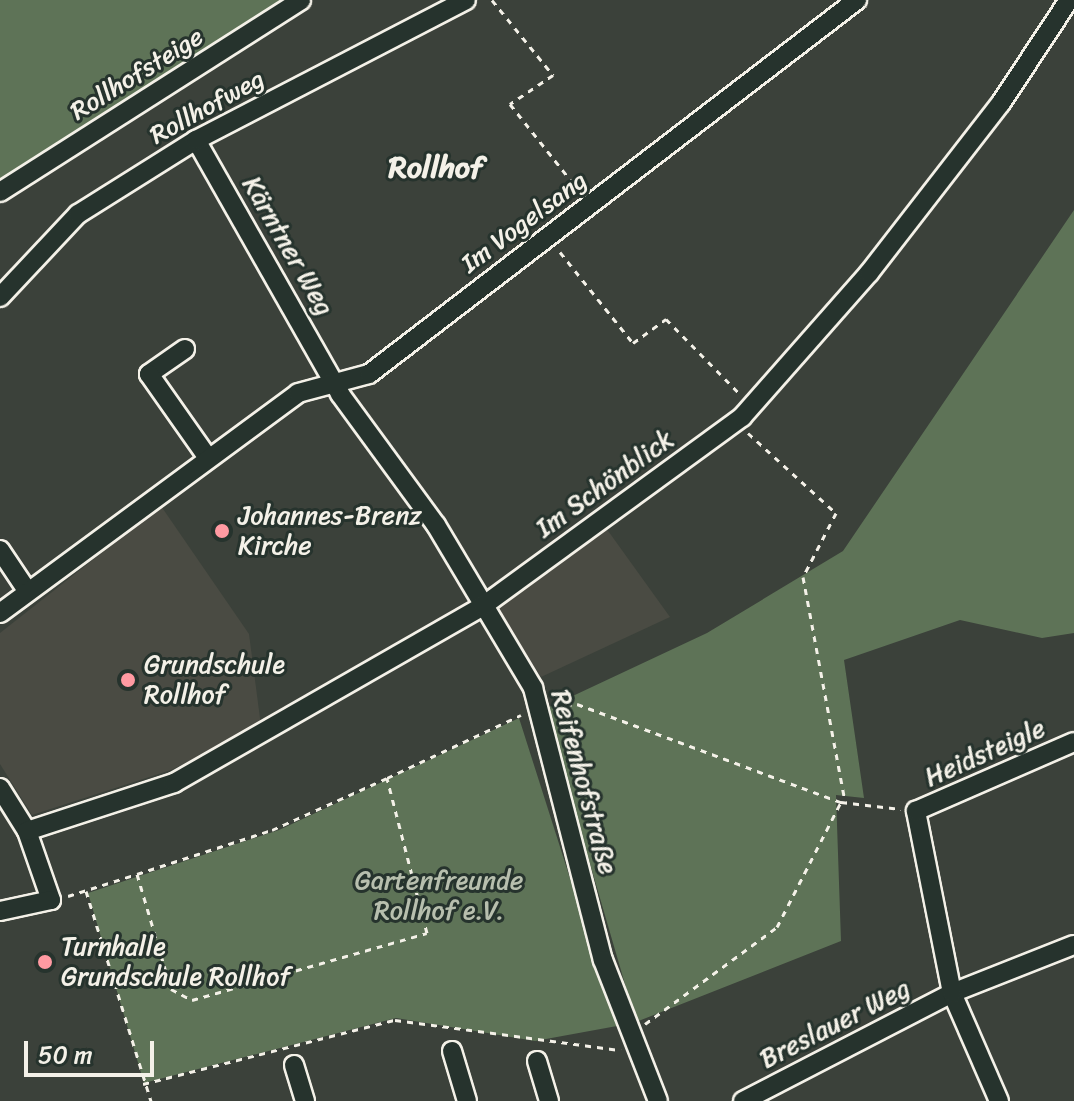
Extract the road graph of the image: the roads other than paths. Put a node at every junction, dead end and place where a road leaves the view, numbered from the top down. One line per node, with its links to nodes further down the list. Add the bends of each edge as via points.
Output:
1 (301, 0): 6 (street, Rollhofsteige)
2 (466, 0): 5 (street, Rollhofweg)
3 (857, 0): 9 (street, Im Vogelsang, via 369,374)
4 (1069, 0): 13 (street, Im Schönblick, via 1001,103 869,273 752,406)
5 (196, 140): 7 (street, Rollhofweg, via 78,214); 9 (street, Kärntner Weg)
6 (0, 192)
7 (0, 297)
8 (185, 349): 10 (street, via 149,374)
9 (336, 379): 10 (street, Im Vogelsang, via 298,393); 13 (street, Reifenhofstraße)
10 (208, 458): 12 (street, Im Vogelsang)
11 (0, 550): 12 (street)
12 (28, 592): 14 (street, Im Vogelsang)
13 (483, 606): 17 (street, Im Schönblick, via 174,783); 27 (street, Reifenhofstraße, via 541,706 603,960)
14 (0, 613)
15 (1074, 742): 20 (street, Heidsteigle, via 916,811)
16 (0, 788): 17 (street)
17 (27, 831): 18 (street, via 51,900)
18 (0, 911)
19 (1074, 945): 20 (street, Breslauer Weg)
20 (952, 993): 28 (street, Breslauer Weg); 29 (street)
21 (452, 1051): 25 (street)
22 (537, 1061): 26 (street)
23 (294, 1065): 24 (street)
24 (305, 1101)
25 (467, 1101)
26 (549, 1101)
27 (658, 1101)
28 (743, 1101)
29 (999, 1101)

